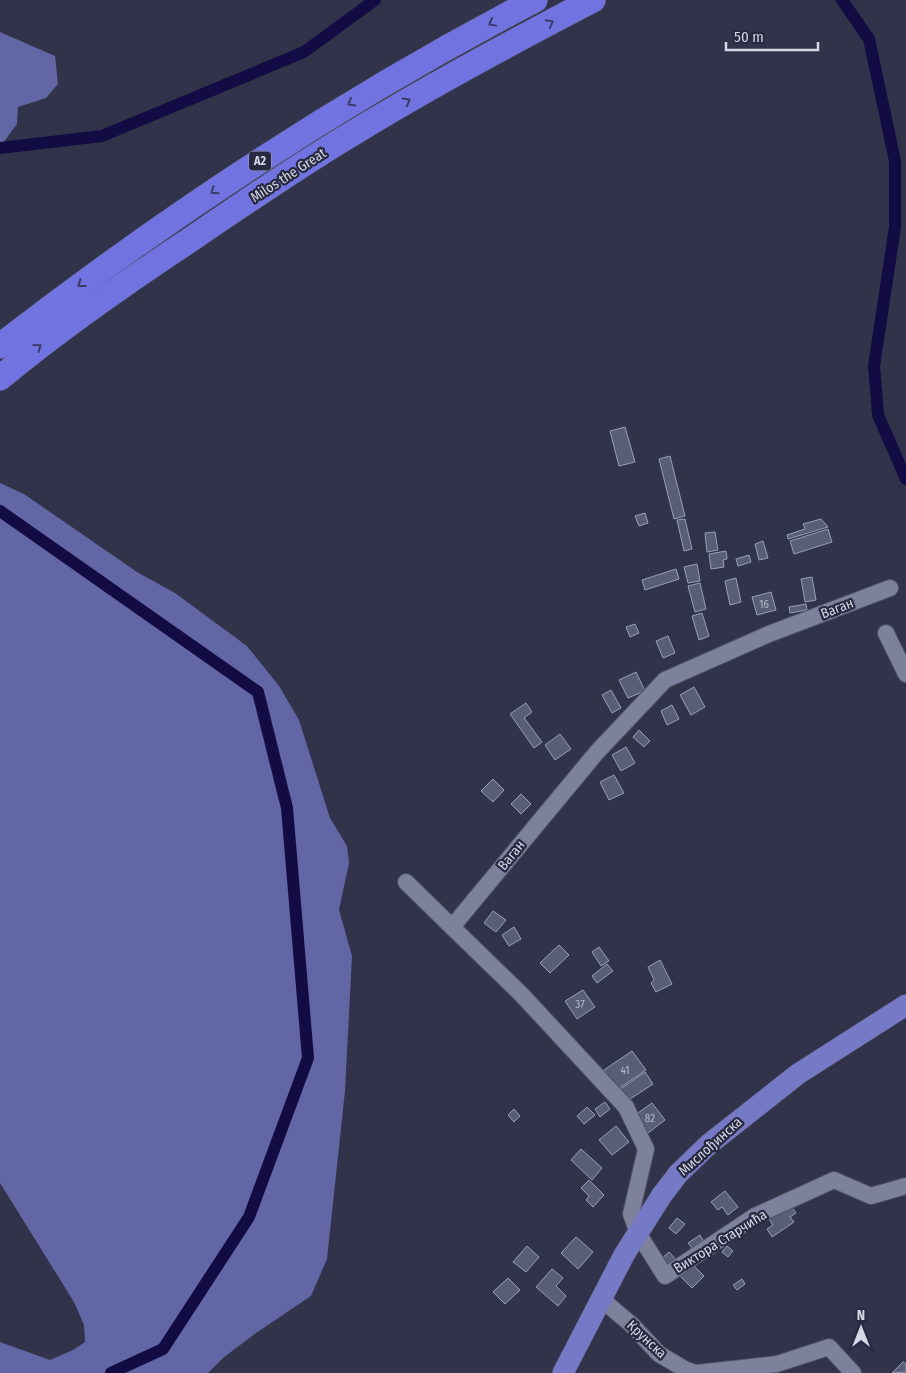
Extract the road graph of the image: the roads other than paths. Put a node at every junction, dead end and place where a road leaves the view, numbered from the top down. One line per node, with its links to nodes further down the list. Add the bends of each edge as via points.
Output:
1 (535, 0): 3 (highway, Milos the Great / A2, one-way to 3, via 401,74 240,173 112,261)
2 (593, 0): 4 (highway, Milos the Great / A2, one-way to 2, via 113,292 256,195 436,84)
3 (0, 346)
4 (0, 378)
5 (890, 588): 9 (street, Ваган, via 769,634 665,680 597,752)
6 (886, 633): 7 (street)
7 (906, 674)
8 (406, 882): 9 (street)
9 (452, 928): 12 (street, via 521,994 626,1107 646,1148 631,1214)
10 (906, 1005): 12 (main road, Мислођинска, via 798,1074 708,1145 678,1174)
11 (906, 1186): 12 (street, Виктора Старчића, via 871,1196 834,1180 755,1216 665,1276)
12 (638, 1233): 13 (main road, Мислођинска)
13 (601, 1298): 14 (main road, Мислођинска); 15 (street, Крунска, via 632,1324 659,1354)
14 (563, 1373)
15 (696, 1373): 16 (street, Крунска, via 777,1364 829,1347)
16 (853, 1373)

